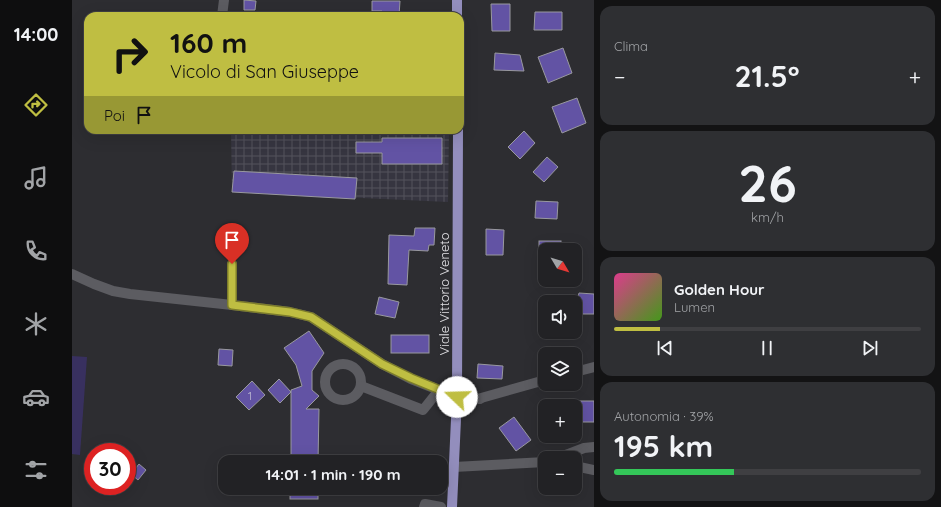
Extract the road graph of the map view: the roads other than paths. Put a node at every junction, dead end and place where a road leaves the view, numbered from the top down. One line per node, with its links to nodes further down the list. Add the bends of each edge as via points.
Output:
1 (224, 0): 3 (street)
2 (457, 0): 4 (main road)
3 (222, 12)
4 (457, 12)
5 (458, 134): 14 (main road, Viale Vittorio Veneto)
6 (232, 264): 8 (street)
7 (72, 274): 8 (street, via 126,294)
8 (232, 305): 13 (street, via 311,317 382,364)
9 (594, 367): 10 (street)
10 (582, 370)
11 (538, 382): 14 (street, via 480,398)
12 (361, 386): 13 (street, via 423,410)
13 (439, 390): 14 (street)
14 (456, 401): 18 (main road, Viale Vittorio Veneto)
15 (594, 447): 16 (street)
16 (576, 451)
17 (538, 462): 18 (street)
18 (454, 467): 23 (main road, Viale Vittorio Veneto)
19 (582, 467): 20 (street)
20 (594, 470)
21 (424, 507): 22 (street, via 425,504)
22 (441, 507)
23 (452, 507)

